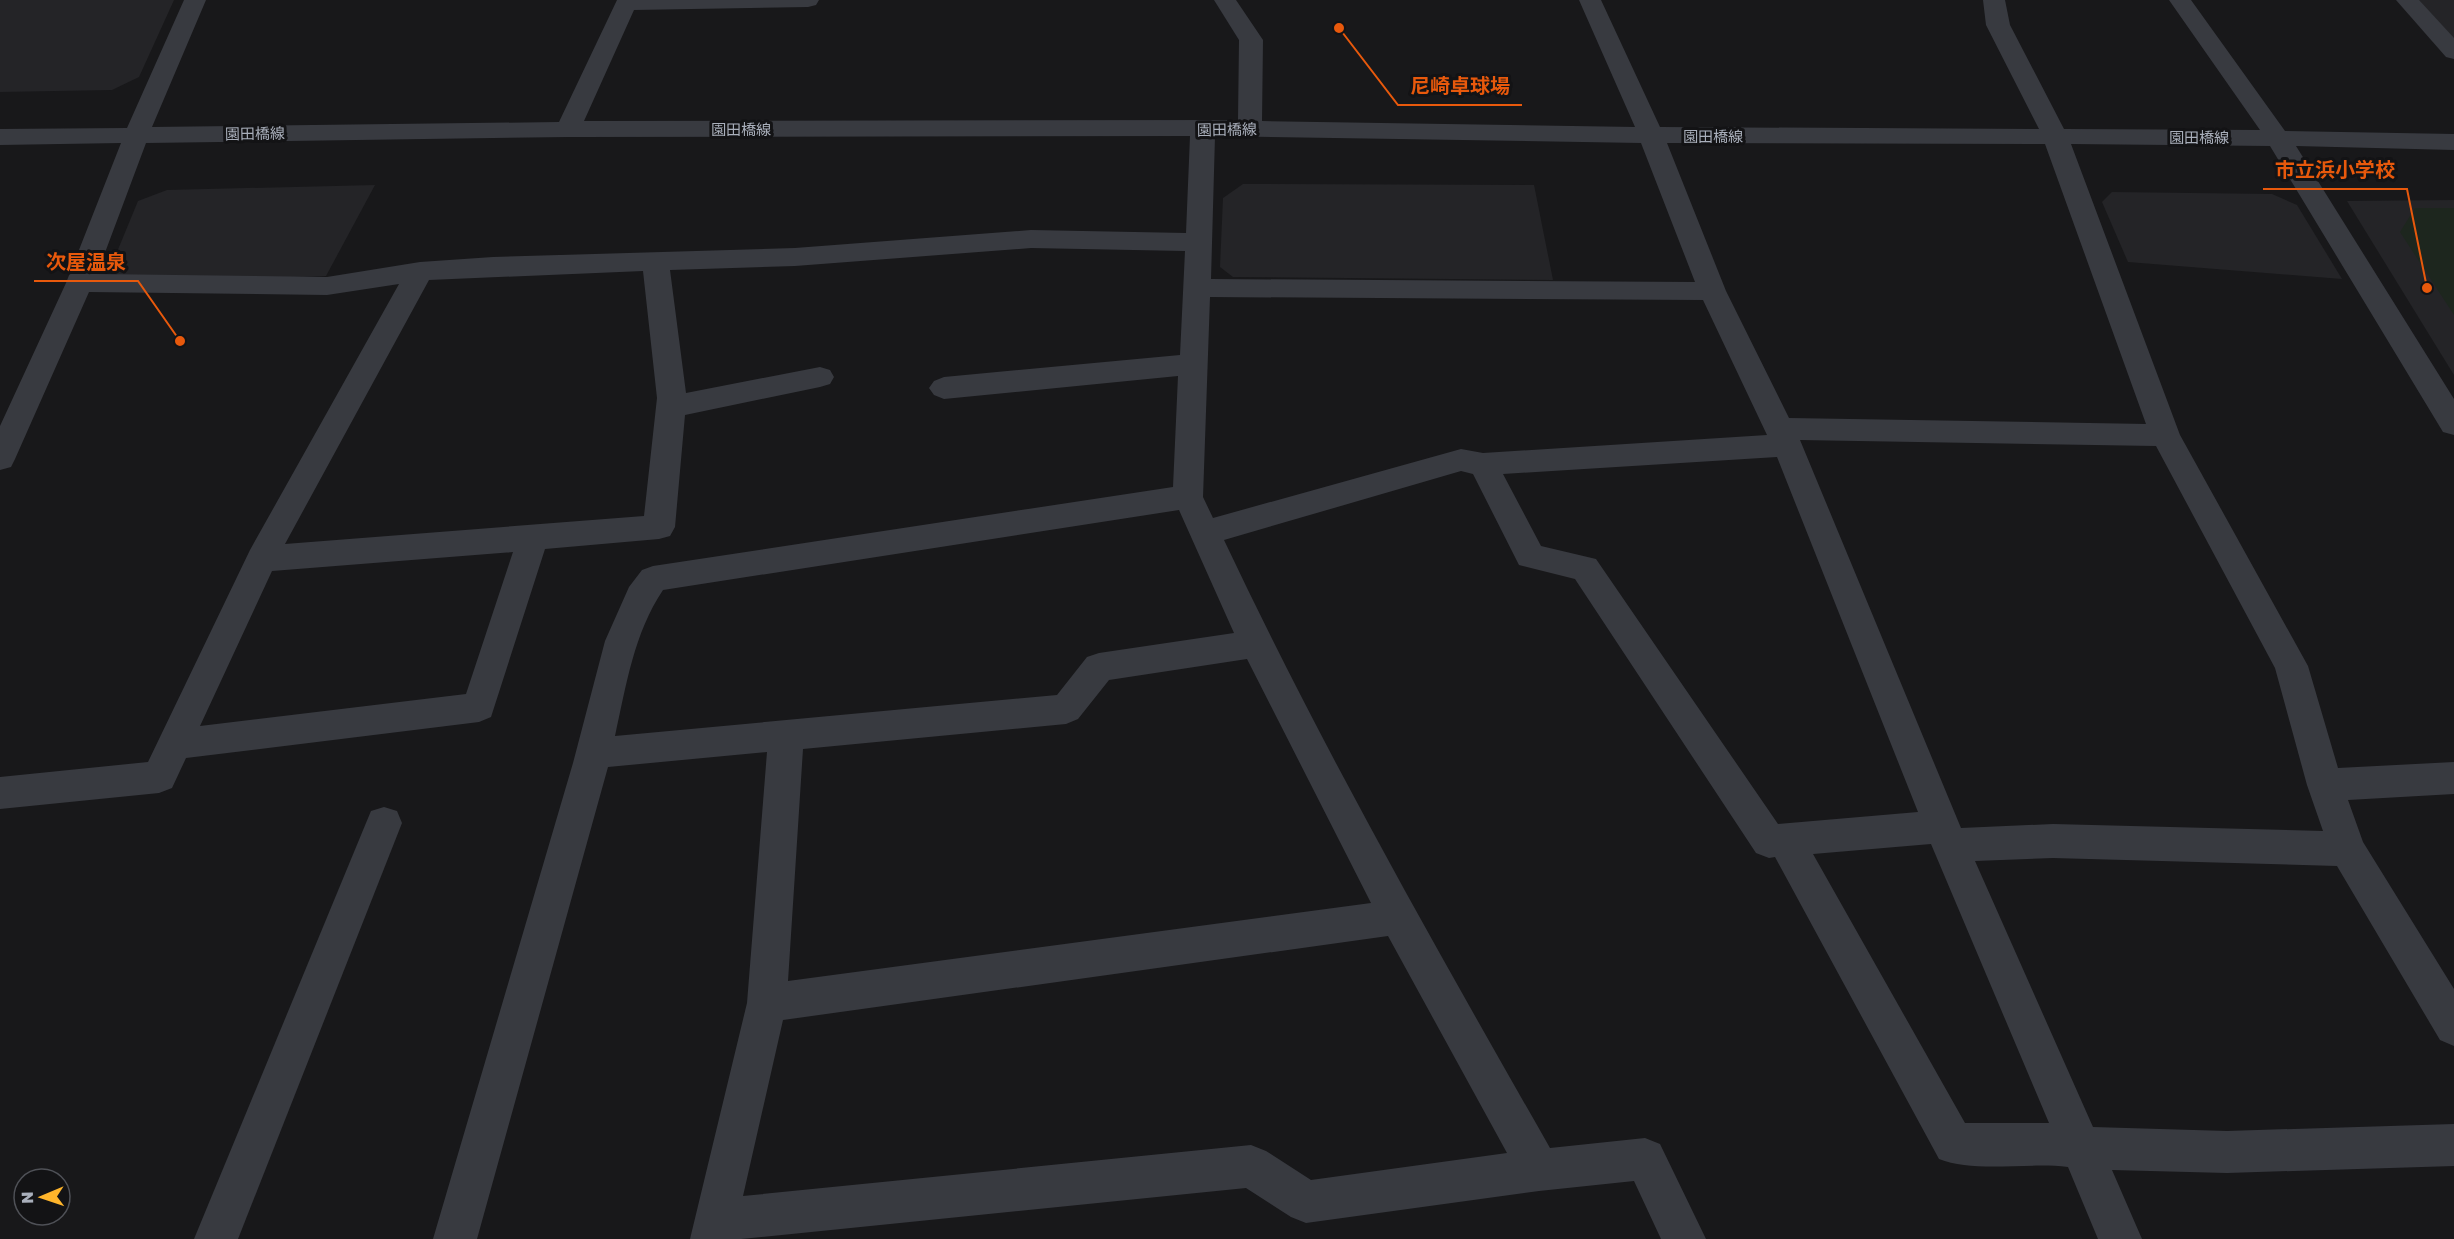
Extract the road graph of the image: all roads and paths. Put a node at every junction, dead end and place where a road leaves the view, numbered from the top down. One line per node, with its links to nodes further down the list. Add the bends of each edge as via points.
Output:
1 (195, 0): 12 (street)
2 (808, 0): 10 (street, via 626,3)
3 (1222, 0): 9 (street, via 1251,40)
4 (1590, 0): 13 (street)
5 (1994, 0): 14 (street, via 1998,25)
6 (2180, 0): 16 (street)
7 (2407, 0): 8 (street)
8 (2454, 52)
9 (1250, 128): 11 (street, 園田橋線); 13 (street, 園田橋線)
10 (568, 129): 11 (street, 園田橋線); 12 (street, 園田橋線)
11 (1203, 129): 18 (street)
12 (137, 134): 15 (street, 園田橋線); 21 (street)
13 (1651, 135): 14 (street, 園田橋線); 23 (street)
14 (2055, 136): 16 (street, 園田橋線); 29 (street)
15 (0, 137)
16 (2278, 138): 17 (street, 園田橋線); 28 (street)
17 (2454, 142)
18 (1199, 242): 19 (street, via 1031,239 795,257); 22 (street)
19 (655, 260): 20 (street); 27 (street)
20 (420, 271): 21 (street, via 327,286); 36 (street)
21 (80, 283): 31 (street)
22 (1197, 288): 23 (street); 24 (street)
23 (1712, 291): 30 (street)
24 (1194, 364): 26 (street); 33 (street)
25 (820, 377): 27 (street)
26 (944, 388)
27 (672, 407): 35 (street, via 660,527)
28 (2454, 424)
29 (2165, 435): 30 (street); 42 (street, via 2291,666)
30 (1783, 437): 32 (street); 45 (street)
31 (2, 449)
32 (1483, 464): 34 (street, via 1461,460); 46 (street, via 1530,556 1585,568 1769,841)
33 (1188, 498): 34 (street); 40 (street, via 653,579 641,594 621,648)
34 (1205, 533): 37 (street)
35 (533, 538): 36 (street); 39 (street, via 479,706)
36 (261, 559): 39 (street)
37 (1256, 644): 38 (street, via 1100,667 1066,709); 48 (street)
38 (786, 734): 40 (street); 49 (street)
39 (175, 744): 43 (street, via 159,777)
40 (594, 753): 56 (street)
41 (2454, 778): 42 (street)
42 (2325, 785): 47 (street)
43 (0, 793)
44 (384, 823): 55 (street)
45 (1947, 836): 46 (street); 47 (street); 52 (street)
46 (1785, 840): 52 (street, via 1954,1144)
47 (2347, 849): 50 (street)
48 (1398, 917): 49 (street); 53 (street)
49 (767, 1003): 54 (street)
50 (2454, 1026)
51 (2454, 1145): 52 (street, via 2227,1152)
52 (2082, 1148): 58 (street)
53 (1539, 1170): 54 (street, via 1306,1202 1251,1166); 57 (street, via 1645,1159)
54 (714, 1229)
55 (216, 1239)
56 (455, 1239)
57 (1684, 1239)
58 (2120, 1239)

